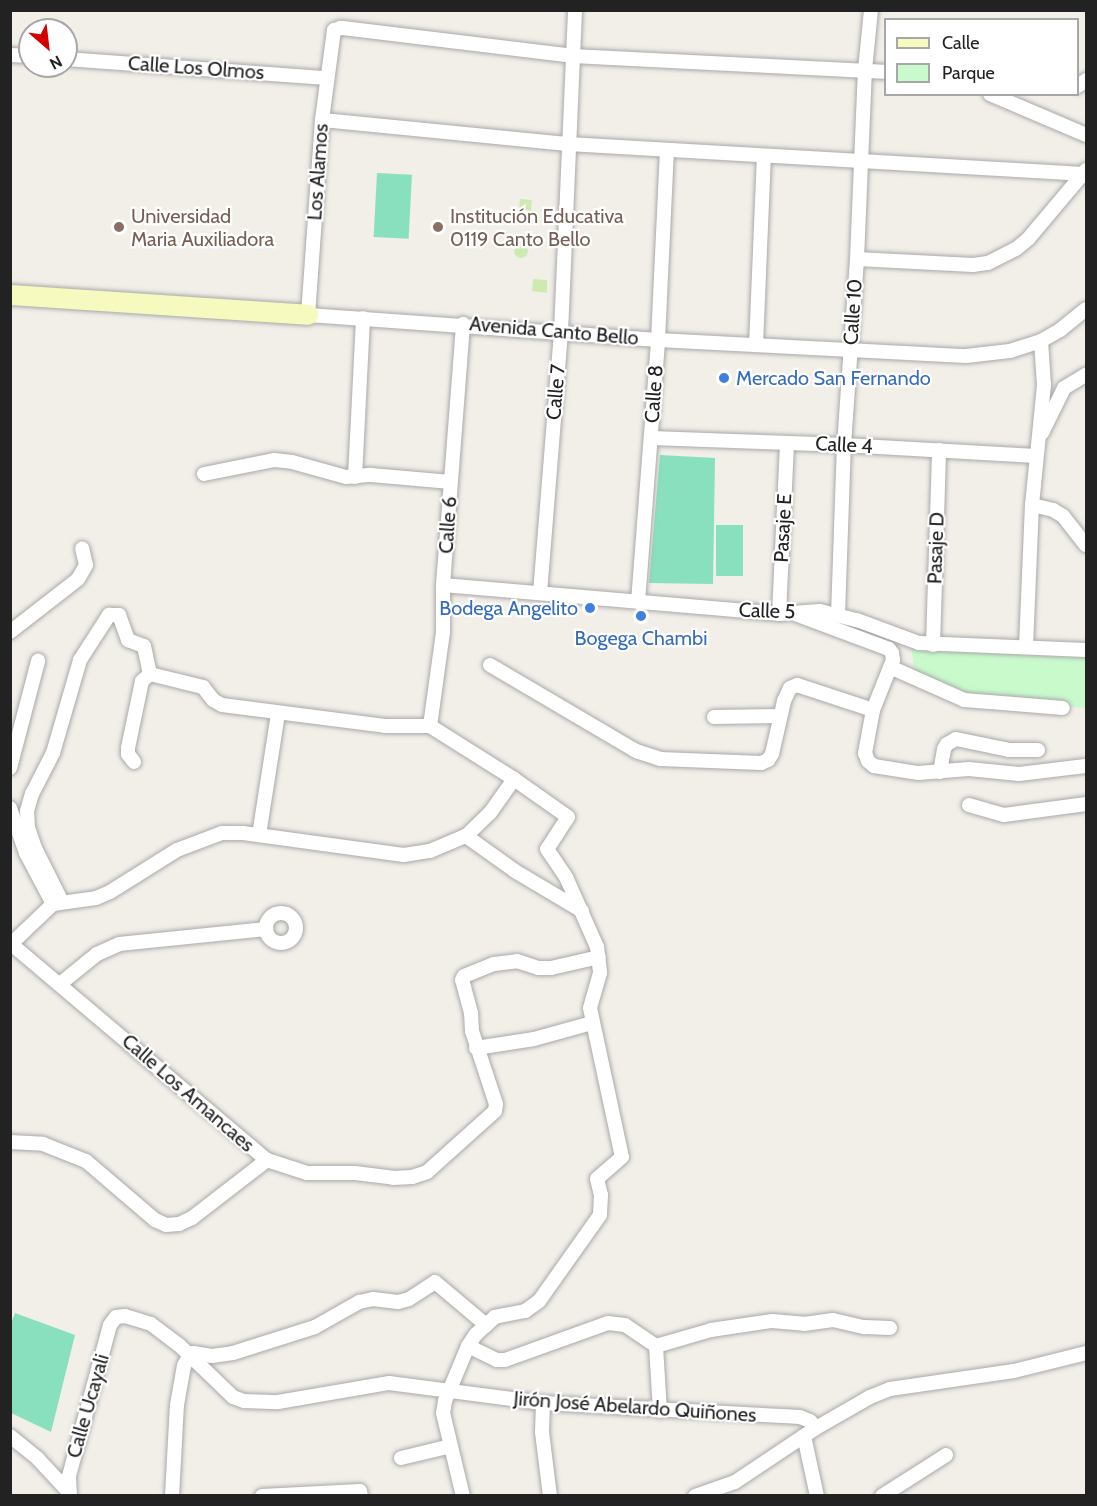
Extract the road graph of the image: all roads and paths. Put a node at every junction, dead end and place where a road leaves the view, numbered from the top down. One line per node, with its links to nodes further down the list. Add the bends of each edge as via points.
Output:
1 (575, 10): 3 (street, Calle 7)
2 (871, 10): 5 (street, Calle 10)
3 (574, 56): 5 (street); 7 (street, Los Alamos, via 341,28 334,30); 11 (street, Calle 7)
4 (78, 60): 7 (street, Calle Los Olmos)
5 (865, 70): 6 (street); 14 (street, Calle 10)
6 (884, 72)
7 (326, 78): 9 (street, Los Alamos)
8 (995, 96): 10 (street)
9 (322, 120): 11 (street); 19 (street, Los Alamos)
10 (1086, 135)
11 (568, 144): 12 (street); 22 (street, Calle 7)
12 (667, 151): 13 (street); 23 (street, Calle 8)
13 (764, 156): 14 (street); 25 (street)
14 (861, 160): 15 (street); 16 (street, Calle 10)
15 (1085, 173): 16 (street, via 1029,238 988,263)
16 (857, 259): 26 (street, Calle 10)
17 (10, 295): 19 (street, Avenida Canto Bello)
18 (1086, 309): 24 (street, Avenida Canto Bello)
19 (308, 315): 20 (street, Avenida Canto Bello)
20 (363, 318): 21 (street, Avenida Canto Bello); 35 (street)
21 (463, 324): 22 (street, Avenida Canto Bello); 36 (street, Calle 6)
22 (561, 332): 23 (street, Avenida Canto Bello); 41 (street, Calle 7)
23 (658, 340): 25 (street, Avenida Canto Bello); 28 (street, Calle 8)
24 (1041, 341): 26 (street, Avenida Canto Bello, via 1010,351 977,355); 29 (street, via 1044,385)
25 (756, 345): 26 (street, Avenida Canto Bello)
26 (851, 349): 31 (street, Calle 10)
27 (1084, 379): 29 (street, via 1061,393)
28 (651, 438): 30 (street, Calle 4); 42 (street, Calle 8)
29 (1038, 441): 33 (street)
30 (787, 443): 31 (street, Calle 4); 43 (street, Pasaje E)
31 (844, 445): 32 (street, Calle 4); 45 (street, Calle 10)
32 (939, 450): 33 (street, Calle 4); 47 (street, Pasaje D)
33 (1036, 456): 37 (street)
34 (204, 474): 35 (street, via 274,460)
35 (355, 477): 36 (street)
36 (451, 482): 40 (street, Calle 6)
37 (1032, 505): 38 (street, via 1063,516); 48 (street)
38 (1086, 545)
39 (82, 548): 46 (street, via 86,566 78,579)
40 (443, 585): 41 (street, Calle 5); 59 (street, Calle 6, via 443,632)
41 (540, 593): 42 (street, Calle 5)
42 (638, 602): 43 (street, Calle 5)
43 (779, 614): 44 (street, Calle 5)
44 (795, 614): 45 (street, Calle 5, via 820,611); 52 (street, via 889,649 893,660)
45 (838, 615): 47 (street, Calle 5)
46 (10, 633)
47 (933, 645): 48 (street, Calle 5)
48 (1026, 647): 49 (street, Calle 5)
49 (1086, 650)
50 (38, 661): 63 (street)
51 (490, 665): 57 (street, via 636,751 660,759 761,763 772,753)
52 (890, 667): 54 (street, via 964,700); 55 (street)
53 (150, 674): 56 (street, via 202,687 222,705); 61 (street, via 142,681 128,748); 71 (street, via 144,646 128,640 119,615 109,615 80,660 53,753 27,811 28,828)
54 (1063, 708)
55 (873, 710): 57 (street, via 797,685 786,695); 64 (street, via 865,753 868,761 874,766 918,773)
56 (278, 713): 59 (street, via 385,726); 69 (street)
57 (780, 716): 58 (street)
58 (714, 717)
59 (430, 726): 65 (street)
60 (1038, 750): 64 (street, via 1009,750 956,739 944,749)
61 (134, 762)
62 (1086, 766): 64 (street, via 1019,774 969,769)
63 (10, 768)
64 (940, 772)
65 (514, 779): 70 (street, via 490,813); 72 (street, via 568,817 546,849 566,877)
66 (1086, 804): 67 (street, via 1004,815)
67 (969, 805)
68 (10, 808): 71 (street, via 26,852)
69 (259, 835): 70 (street, via 404,855 430,851); 71 (street, via 222,833 200,840 110,892)
70 (466, 836): 72 (street, via 514,871)
71 (58, 903): 74 (street)
72 (582, 911): 75 (street)
73 (266, 928): 76 (street, via 119,944 97,954)
74 (11, 943): 76 (street, Calle Los Amancaes)
75 (599, 957): 77 (street, via 600,973 590,1008); 78 (street, via 551,968 517,961 494,964 464,976)
76 (60, 984): 80 (street, Calle Los Amancaes)
77 (592, 1023): 78 (street, via 534,1039); 82 (street, via 622,1157 597,1179 600,1215 539,1300 531,1308 501,1315)
78 (476, 1048): 80 (street, Calle Los Amancaes, via 495,1111 427,1172 393,1178 307,1173)
79 (10, 1142): 80 (street, via 43,1144 86,1161 165,1225 192,1218)
80 (267, 1160)
81 (116, 1317): 87 (street, Jirón José Abelardo Quiñones, via 151,1324); 97 (street, Calle Ucayali, via 110,1325 70,1468)
82 (486, 1325): 84 (street); 87 (street, via 435,1282 409,1299 359,1302 315,1327 233,1353)
83 (890, 1328): 85 (street, via 833,1320 804,1324 771,1321 711,1330)
84 (468, 1346): 85 (street, via 505,1360 616,1322); 88 (street)
85 (656, 1346): 90 (street)
86 (1086, 1353): 91 (street, via 1014,1371 890,1389)
87 (189, 1356): 88 (street, Jirón José Abelardo Quiñones, via 225,1390 244,1401 278,1401 388,1383); 99 (street, via 177,1405)
88 (449, 1389): 89 (street, Jirón José Abelardo Quiñones); 94 (street, via 443,1413)
89 (543, 1403): 90 (street, Jirón José Abelardo Quiñones); 102 (street, via 542,1432)
90 (660, 1411): 91 (street, Jirón José Abelardo Quiñones, via 800,1417)
91 (816, 1428): 93 (street)
92 (10, 1436): 97 (street)
93 (804, 1436): 103 (street, via 735,1482); 104 (street)
94 (451, 1446): 96 (street); 101 (street)
95 (946, 1455): 105 (street)
96 (401, 1458)
97 (69, 1493)
98 (361, 1493): 100 (street)
99 (172, 1496)
100 (262, 1496)
101 (463, 1496)
102 (550, 1496)
103 (694, 1496)
104 (817, 1496)
105 (882, 1496)

